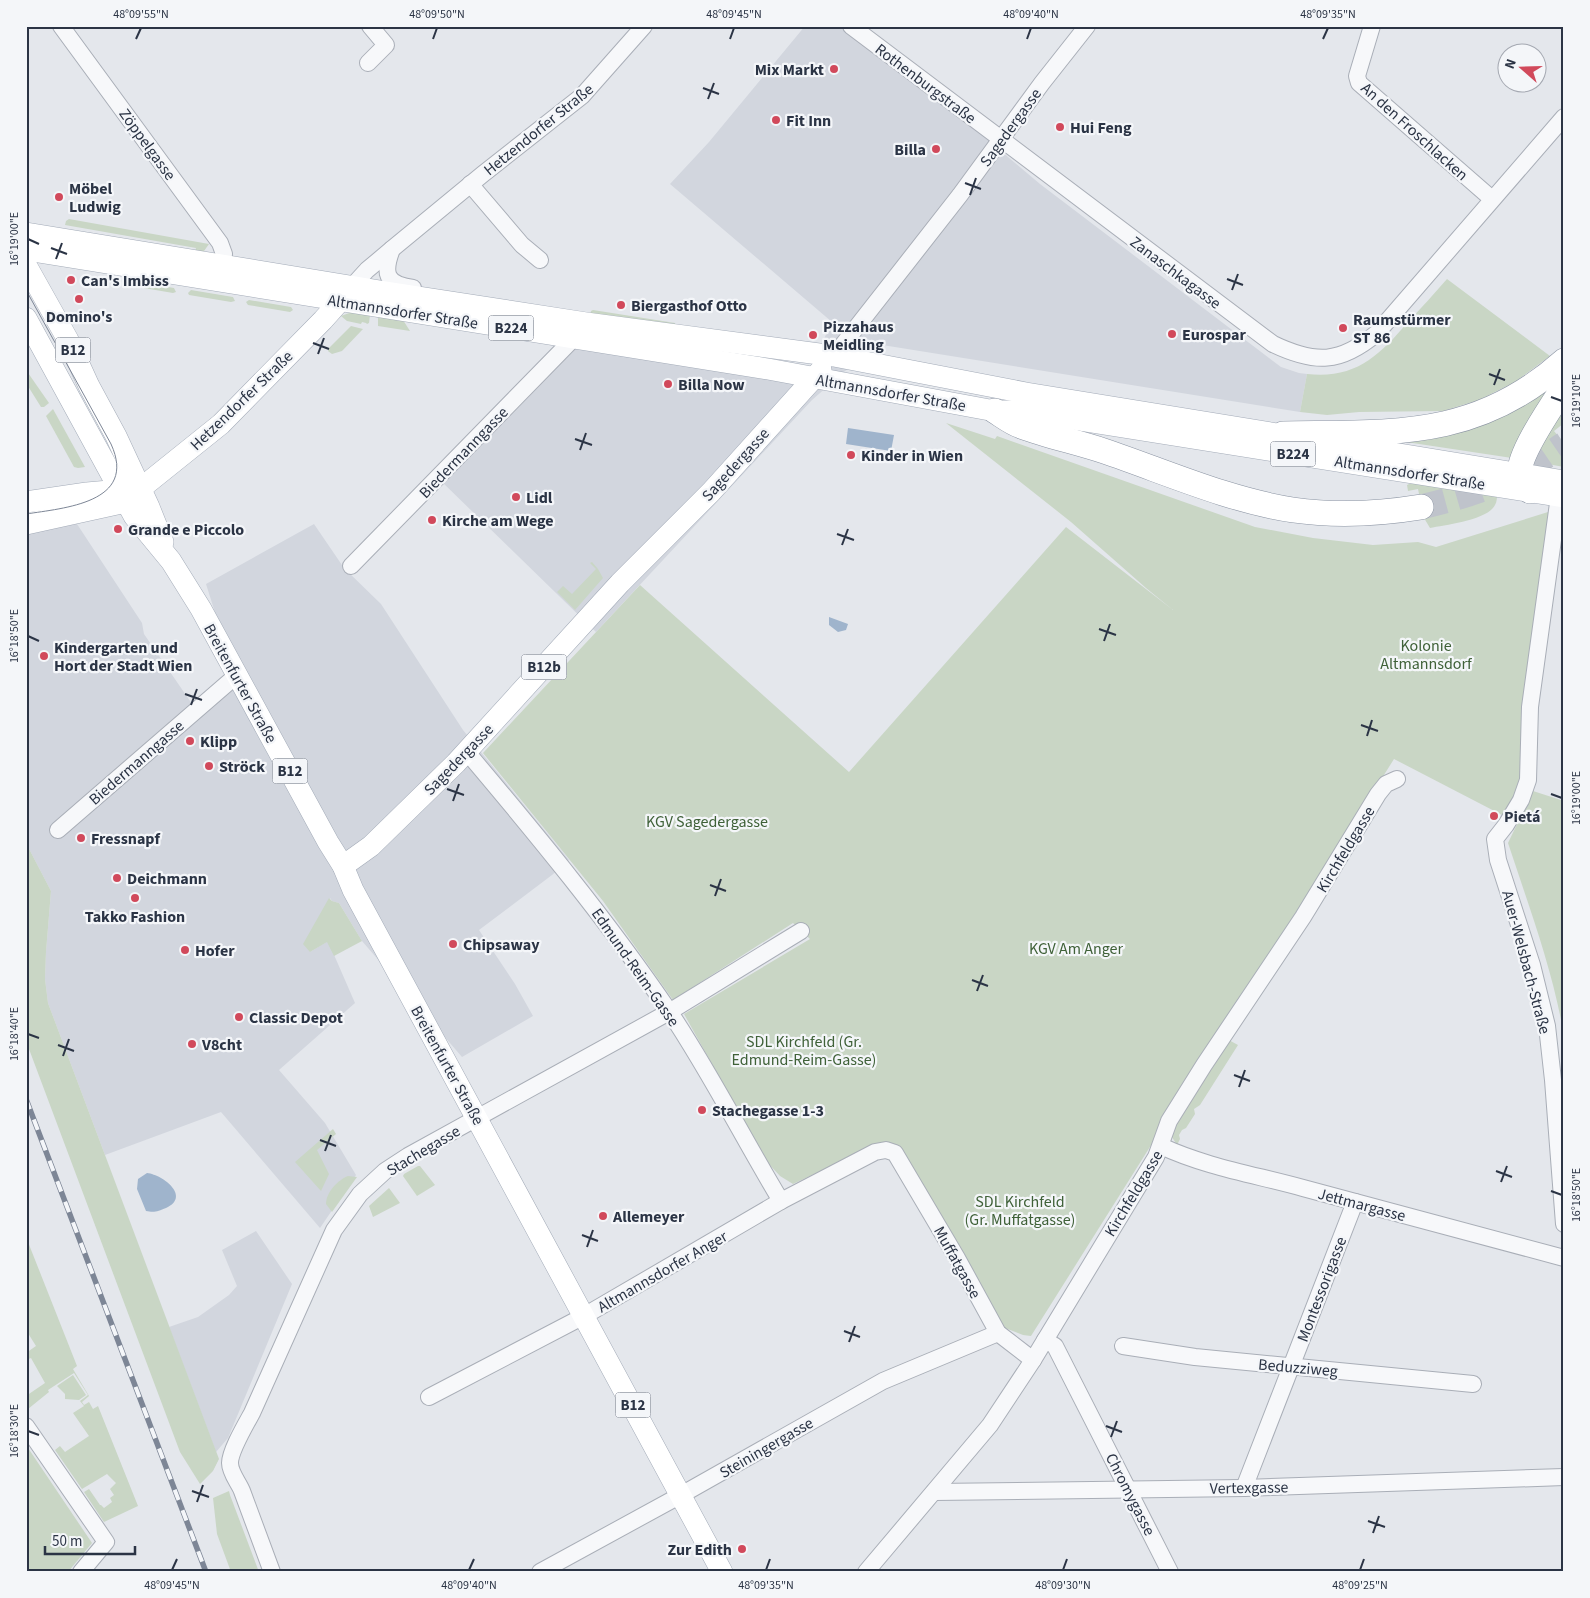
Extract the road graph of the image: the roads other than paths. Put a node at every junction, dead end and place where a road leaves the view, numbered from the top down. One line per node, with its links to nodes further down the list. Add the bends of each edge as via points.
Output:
1 (61, 26): 17 (street, Zöppelgasse, via 220,242 224,254)
2 (370, 26): 7 (street, via 386,45)
3 (644, 26): 10 (street, Hetzendorfer Straße, via 582,96)
4 (851, 26): 9 (street, Rothenburgstraße)
5 (1087, 26): 9 (street, Sagedergasse)
6 (1372, 26): 11 (street, An den Froschlacken, via 1357,76 1359,83)
7 (368, 63)
8 (1564, 117): 11 (street, Zanaschkagasse)
9 (1000, 140): 11 (street, Zanaschkagasse, via 1273,344 1295,355 1314,358 1348,353 1377,333); 22 (street, Sagedergasse)
10 (470, 184): 13 (street, Hetzendorfer Straße); 15 (street, Hetzendorfer Straße, via 522,245)
11 (1492, 199)
12 (26, 233): 17 (main road, Altmannsdorfer Straße / B224)
13 (392, 248): 18 (street, Hetzendorfer Straße); 19 (street, Altmannsdorfer Straße, via 386,268 394,283 441,292)
14 (26, 250): 17 (main road, Altmannsdorfer Straße / B224)
15 (540, 260)
16 (26, 265): 29 (main road, Breitenfurter Straße / B12, via 116,436)
17 (221, 273): 18 (main road, Altmannsdorfer Straße / B224)
18 (345, 294): 19 (main road, Altmannsdorfer Straße / B224); 21 (main road, Altmannsdorfer Straße / B224); 29 (main road, Hetzendorfer Straße, via 221,424)
19 (450, 302): 22 (main road, Altmannsdorfer Straße / B224)
20 (26, 318): 29 (main road, Breitenfurter Straße / B12)
21 (575, 337): 24 (main road, Altmannsdorfer Straße / B224); 34 (street, Biedermanngasse)
22 (834, 356): 24 (main road, Sagedergasse / B12b); 27 (main road, Altmannsdorfer Straße / B224, via 1026,393)
23 (1564, 361): 27 (highway, via 1512,399 1461,420 1397,432)
24 (813, 379): 26 (main road, Altmannsdorfer Straße / B224); 36 (main road, Sagedergasse / B12b)
25 (1564, 387): 28 (highway)
26 (995, 411): 28 (main road, Altmannsdorfer Straße / B224, via 1022,411); 32 (highway, via 1019,426 1216,490 1292,510 1356,514)
27 (1283, 434): 28 (main road, Altmannsdorfer Straße / B224)
28 (1525, 473): 30 (main road, Altmannsdorfer Straße / B224)
29 (113, 487): 31 (main road, Hetzendorfer Straße); 33 (main road, Hetzendorfer Straße); 35 (main road, Breitenfurter Straße / B12, via 149,507 171,560)
30 (1562, 491): 47 (street, Auer-Welsbach-Straße, via 1530,708 1528,780 1520,800 1495,839 1495,849 1532,966 1547,1026)
31 (26, 502)
32 (1421, 507)
33 (26, 524)
34 (351, 566)
35 (237, 675): 38 (street, Biedermanngasse); 39 (main road, Breitenfurter Straße / B12)
36 (466, 751): 39 (main road, Sagedergasse / B12b, via 401,818); 41 (street, Edmund-Reim-Gasse, via 598,913)
37 (1398, 778): 43 (street, Kirchfeldgasse, via 1386,784 1378,794 1317,895 1169,1121)
38 (58, 830)
39 (343, 866): 42 (main road, Breitenfurter Straße / B12)
40 (801, 931): 41 (street, Stachegasse)
41 (669, 1012): 42 (street, Stachegasse); 45 (street, Edmund-Reim-Gasse)
42 (477, 1118): 49 (main road, Breitenfurter Straße / B12); 64 (street, Stachegasse, via 408,1156 385,1171 360,1194 334,1230 243,1428 230,1463)
43 (1161, 1146): 46 (street, Jettmargasse, via 1223,1168); 51 (street, Kirchfeldgasse)
44 (895, 1153): 45 (street, Altmannsdorfer Anger, via 886,1150 875,1152); 50 (street, Muffatgasse)
45 (781, 1201): 49 (street, Altmannsdorfer Anger)
46 (1355, 1202): 48 (street, Jettmargasse); 54 (street, Montessorigasse)
47 (1564, 1224)
48 (1564, 1258)
49 (584, 1316): 56 (street, Altmannsdorfer Anger); 62 (main road, Breitenfurter Straße / B12)
50 (998, 1333): 53 (street, Muffatgasse); 62 (street, Steiningergasse, via 883,1381)
51 (1045, 1340): 53 (street, Kirchfeldgasse); 59 (street, Chromygasse, via 1055,1346)
52 (1123, 1346): 54 (street, Beduzziweg)
53 (1033, 1360): 61 (street, Kirchfeldgasse, via 990,1426)
54 (1290, 1367): 55 (street, Beduzziweg); 60 (street, Montessorigasse)
55 (1473, 1384)
56 (428, 1396)
57 (26, 1426): 63 (street, via 106,1542)
58 (1564, 1477): 60 (street, Vertexgasse)
59 (1128, 1488): 60 (street, Vertexgasse); 61 (street, Vertexgasse); 68 (street, Chromygasse)
60 (1244, 1488)
61 (934, 1492): 67 (street, Kirchfeldgasse)
62 (681, 1495): 65 (street, Steiningergasse); 66 (main road, Breitenfurter Straße / B12)
63 (81, 1572)
64 (272, 1572)
65 (540, 1572)
66 (722, 1572)
67 (866, 1572)
68 (1170, 1572)

